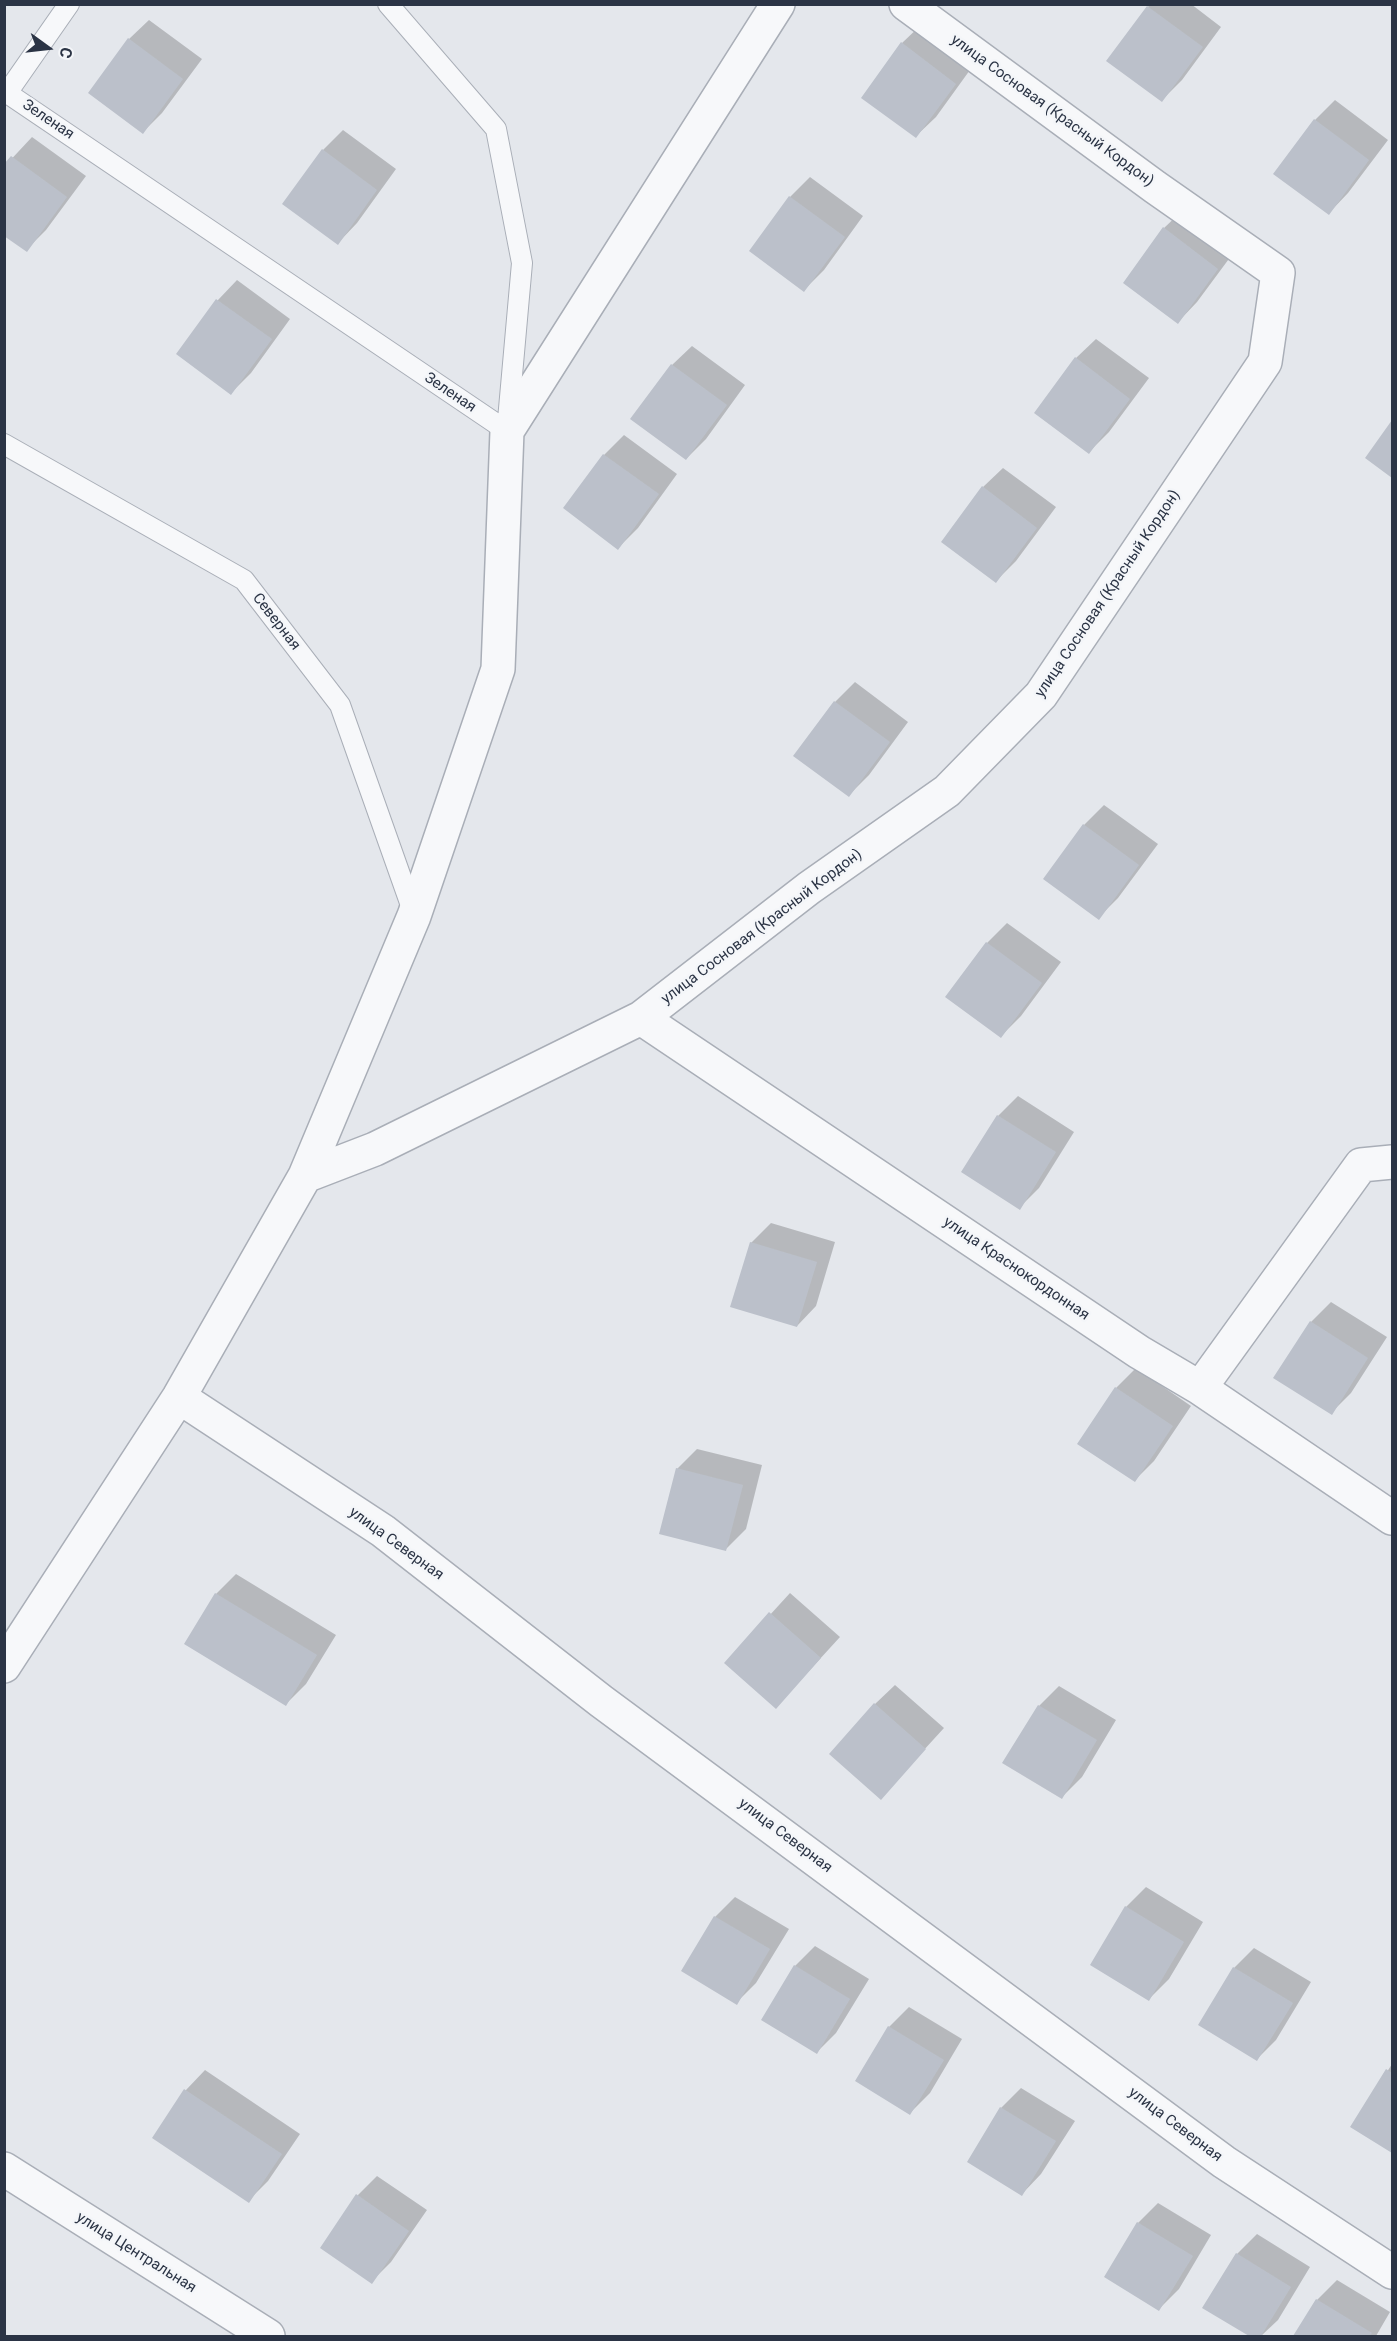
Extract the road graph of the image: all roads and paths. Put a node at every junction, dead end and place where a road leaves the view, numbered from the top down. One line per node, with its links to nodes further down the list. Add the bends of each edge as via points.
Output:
1 (69, 4): 5 (lane)
2 (388, 4): 6 (lane, via 496,129 522,263)
3 (778, 4): 6 (street)
4 (906, 4): 9 (street, улица Сосновая (Красный Кордон), via 1155,188 1278,273 1265,362 1041,695 947,792 809,888)
5 (6, 92): 6 (lane, Зеленая)
6 (507, 431): 8 (street, via 498,669)
7 (4, 444): 8 (lane, Северная, via 244,580 340,705)
8 (414, 916): 11 (street)
9 (641, 1018): 11 (street, улица Сосновая (Красный Кордон), via 375,1149); 12 (street, улица Краснокордонная, via 1129,1345)
10 (1392, 1162): 12 (street, via 1361,1165)
11 (305, 1176): 13 (street)
12 (1200, 1388): 14 (street, улица Краснокордонная)
13 (179, 1397): 15 (street); 17 (street, улица Северная, via 383,1531 601,1701 1215,2155)
14 (1392, 1518)
15 (4, 1666)
16 (4, 2169): 18 (street, улица Центральная)
17 (1392, 2272)
18 (268, 2337)

